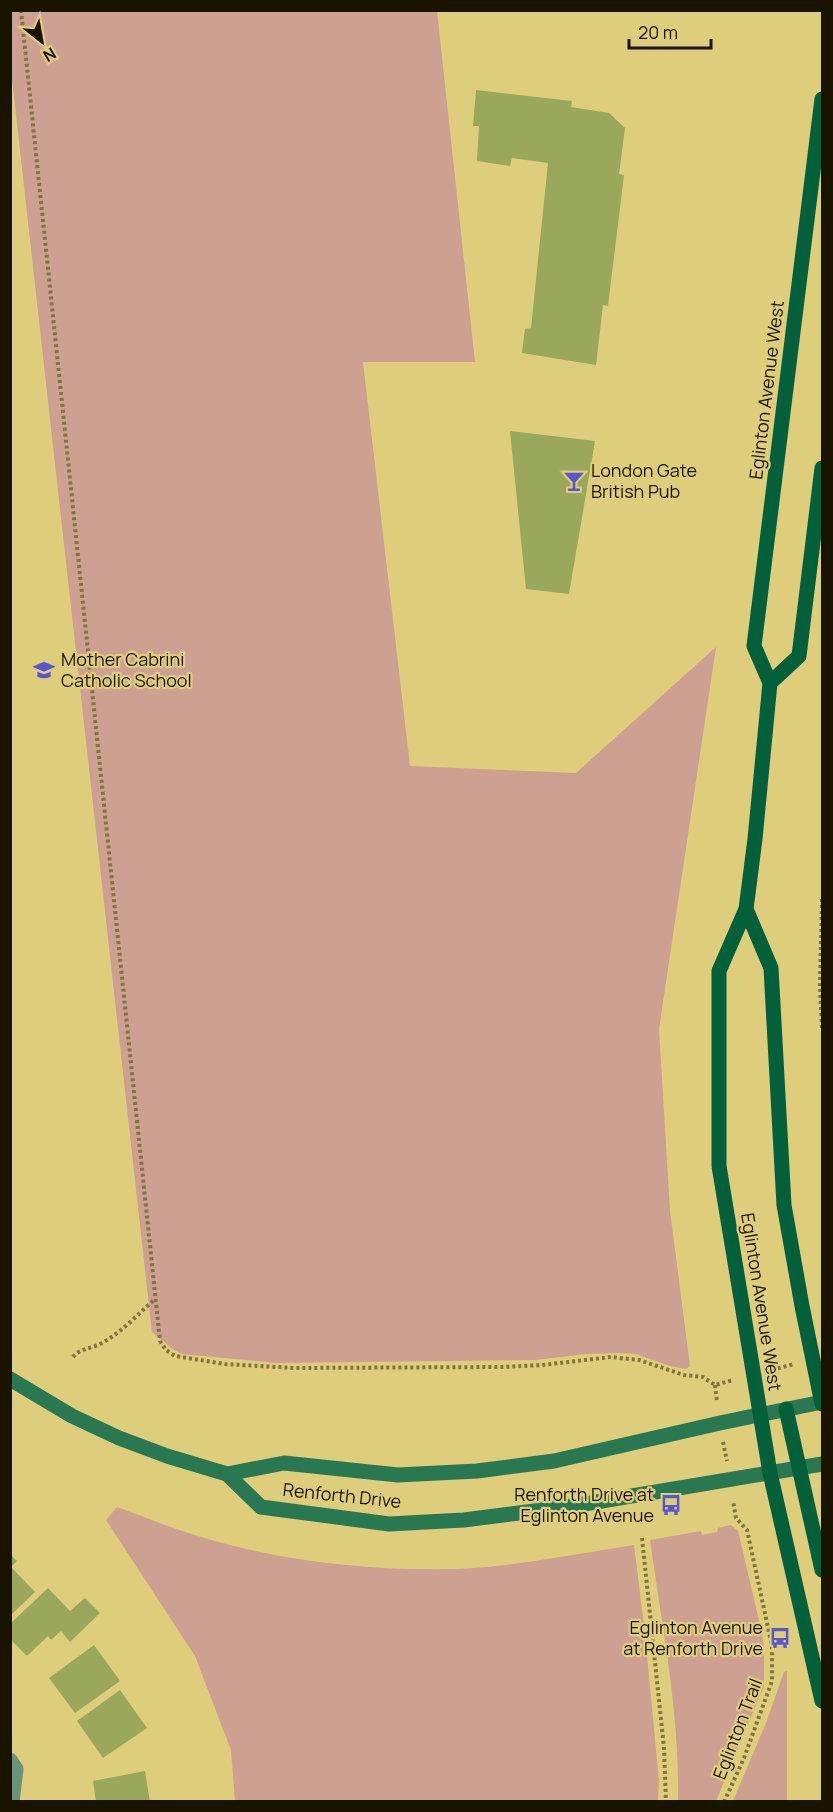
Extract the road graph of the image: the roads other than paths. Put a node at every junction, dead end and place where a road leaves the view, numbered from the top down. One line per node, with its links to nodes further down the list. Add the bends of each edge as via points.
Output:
1 (822, 99): 3 (main road, Eglinton Avenue West, via 754,646)
2 (822, 468): 3 (main road, via 799,656)
3 (770, 683): 4 (main road, Eglinton Avenue West)
4 (746, 909): 6 (main road, via 771,968 784,1205); 8 (main road, Eglinton Avenue West, via 719,971 719,1166)
5 (10, 1378): 12 (main road, Renforth Drive, via 72,1416 119,1438)
6 (822, 1403): 7 (main road, Renforth Drive)
7 (786, 1409): 8 (main road, Renforth Drive); 10 (main road, Eglinton Avenue West)
8 (760, 1415): 11 (main road, Eglinton Avenue West); 12 (main road, Renforth Drive, via 554,1461 477,1471 398,1475 284,1463)
9 (822, 1464): 10 (main road, Renforth Drive)
10 (799, 1469): 11 (main road, Renforth Drive); 13 (main road, Eglinton Avenue West)
11 (770, 1473): 12 (main road, Renforth Drive, via 566,1508 389,1524 261,1507); 14 (main road, Eglinton Avenue West)
12 (227, 1474)
13 (822, 1570)
14 (822, 1701)
15 (10, 1760): 16 (street, via 16,1769)
16 (12, 1802)

